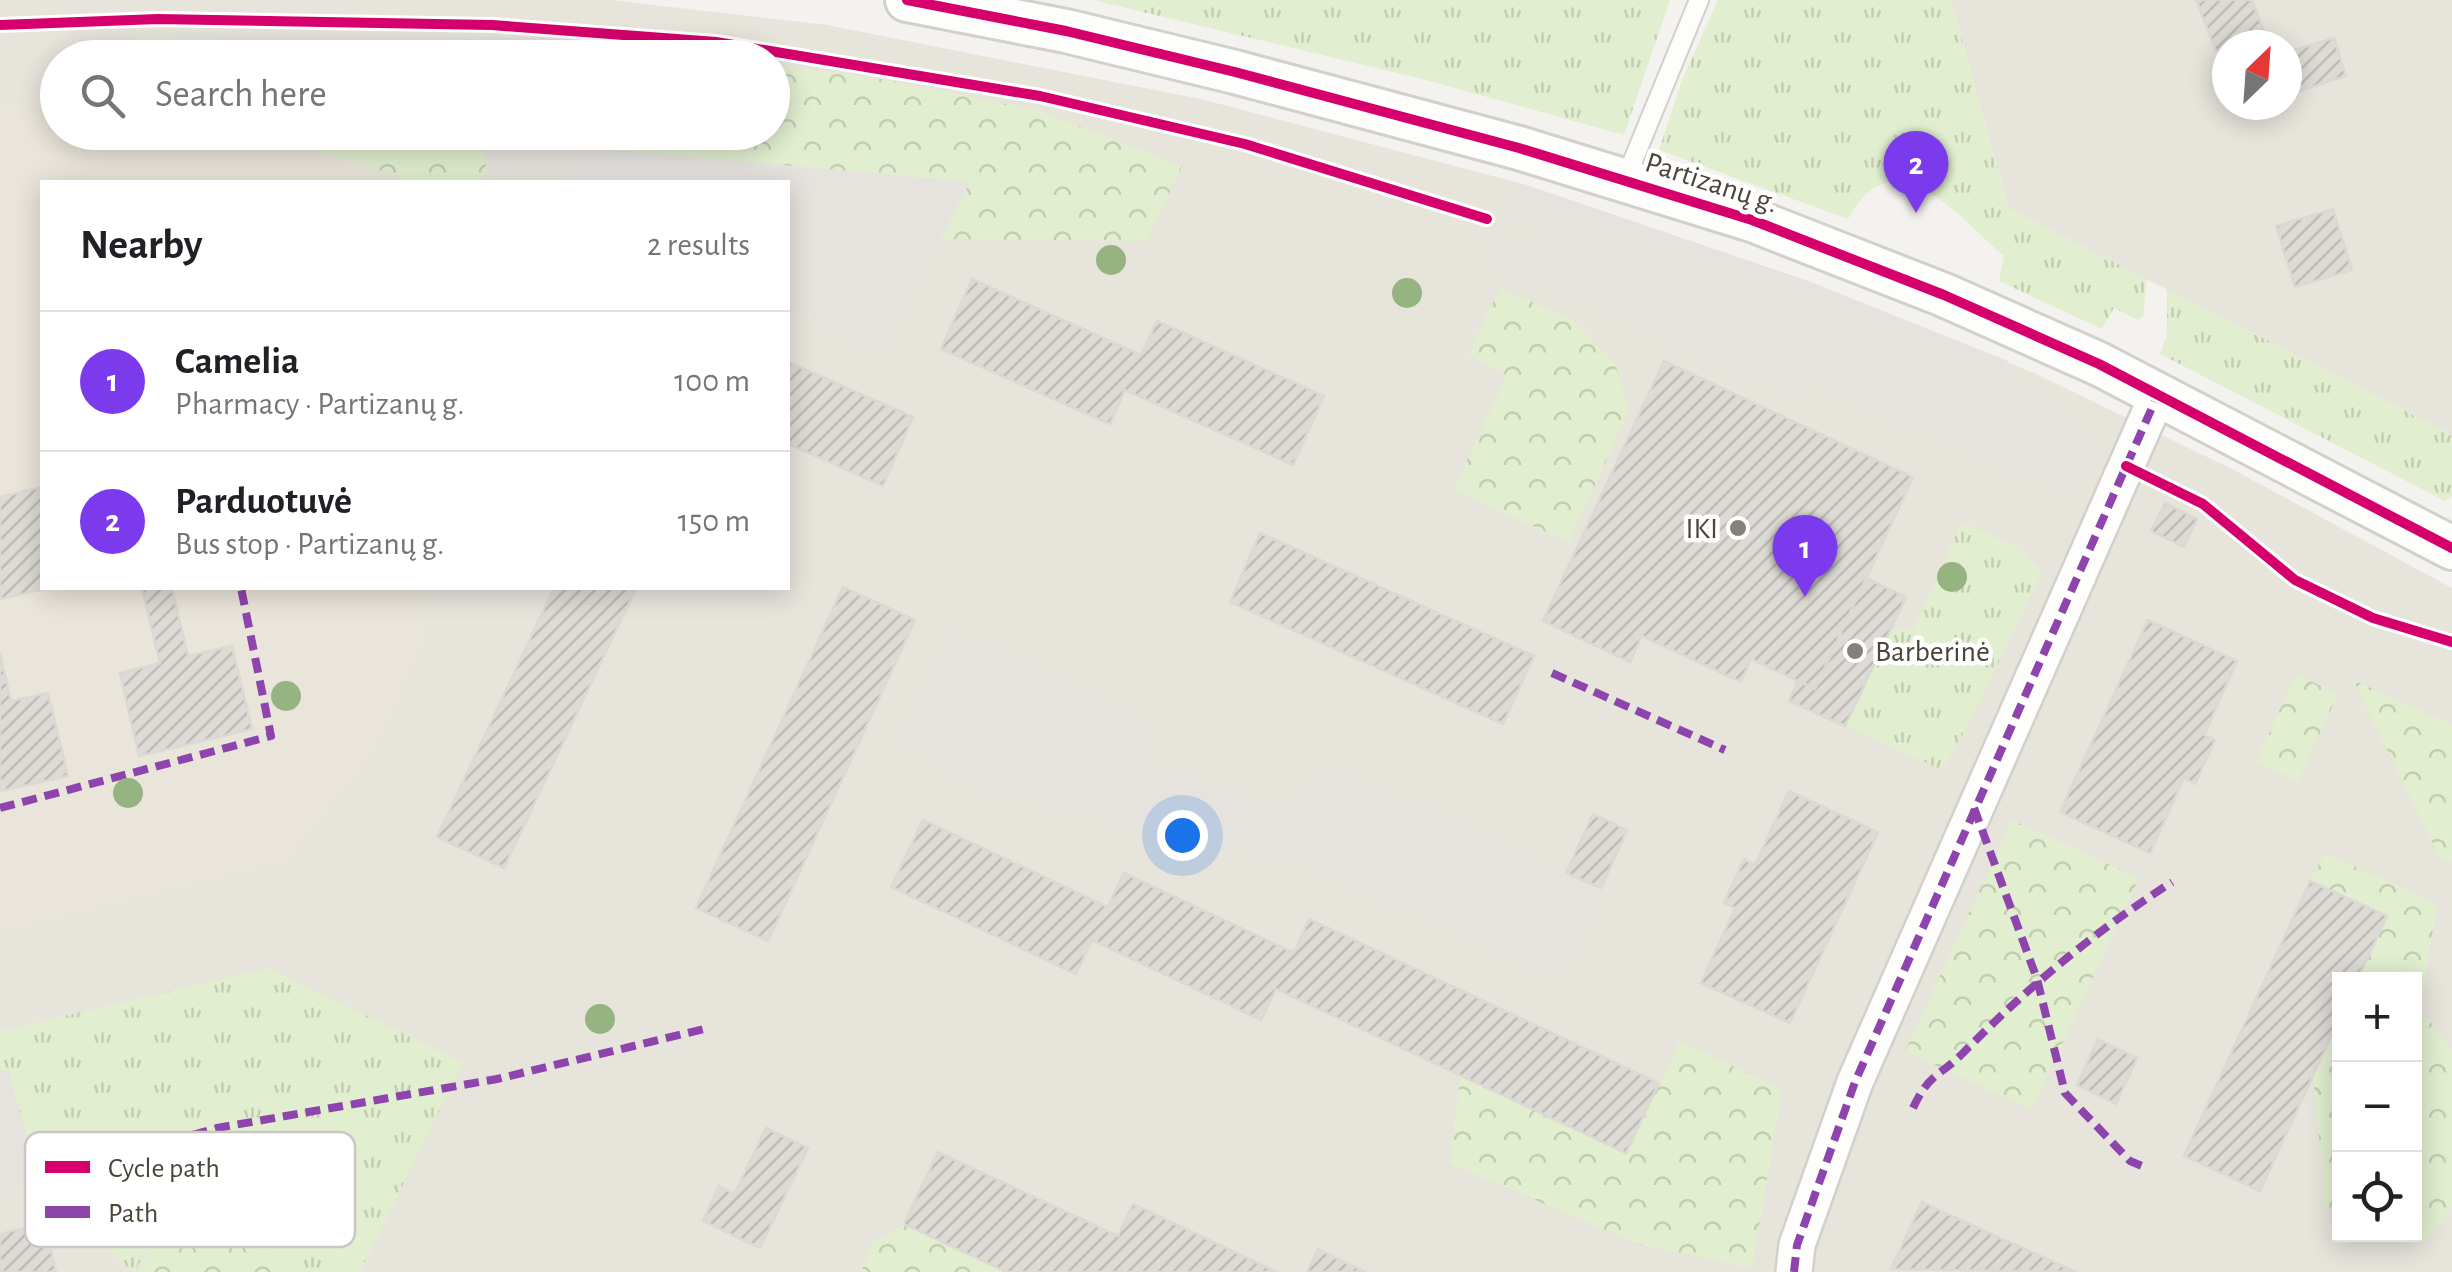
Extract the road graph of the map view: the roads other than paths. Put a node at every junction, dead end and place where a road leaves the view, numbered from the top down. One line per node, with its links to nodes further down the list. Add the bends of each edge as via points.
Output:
1 (907, 0): 3 (street, Partizanų g., via 1236,72)
2 (1699, 0): 3 (lane)
3 (1625, 180): 4 (street, Partizanų g., via 1944,295)
4 (2158, 394): 5 (street, Partizanų g.); 6 (street, via 1855,1082 1797,1245)
5 (2452, 548)
6 (1794, 1272)

